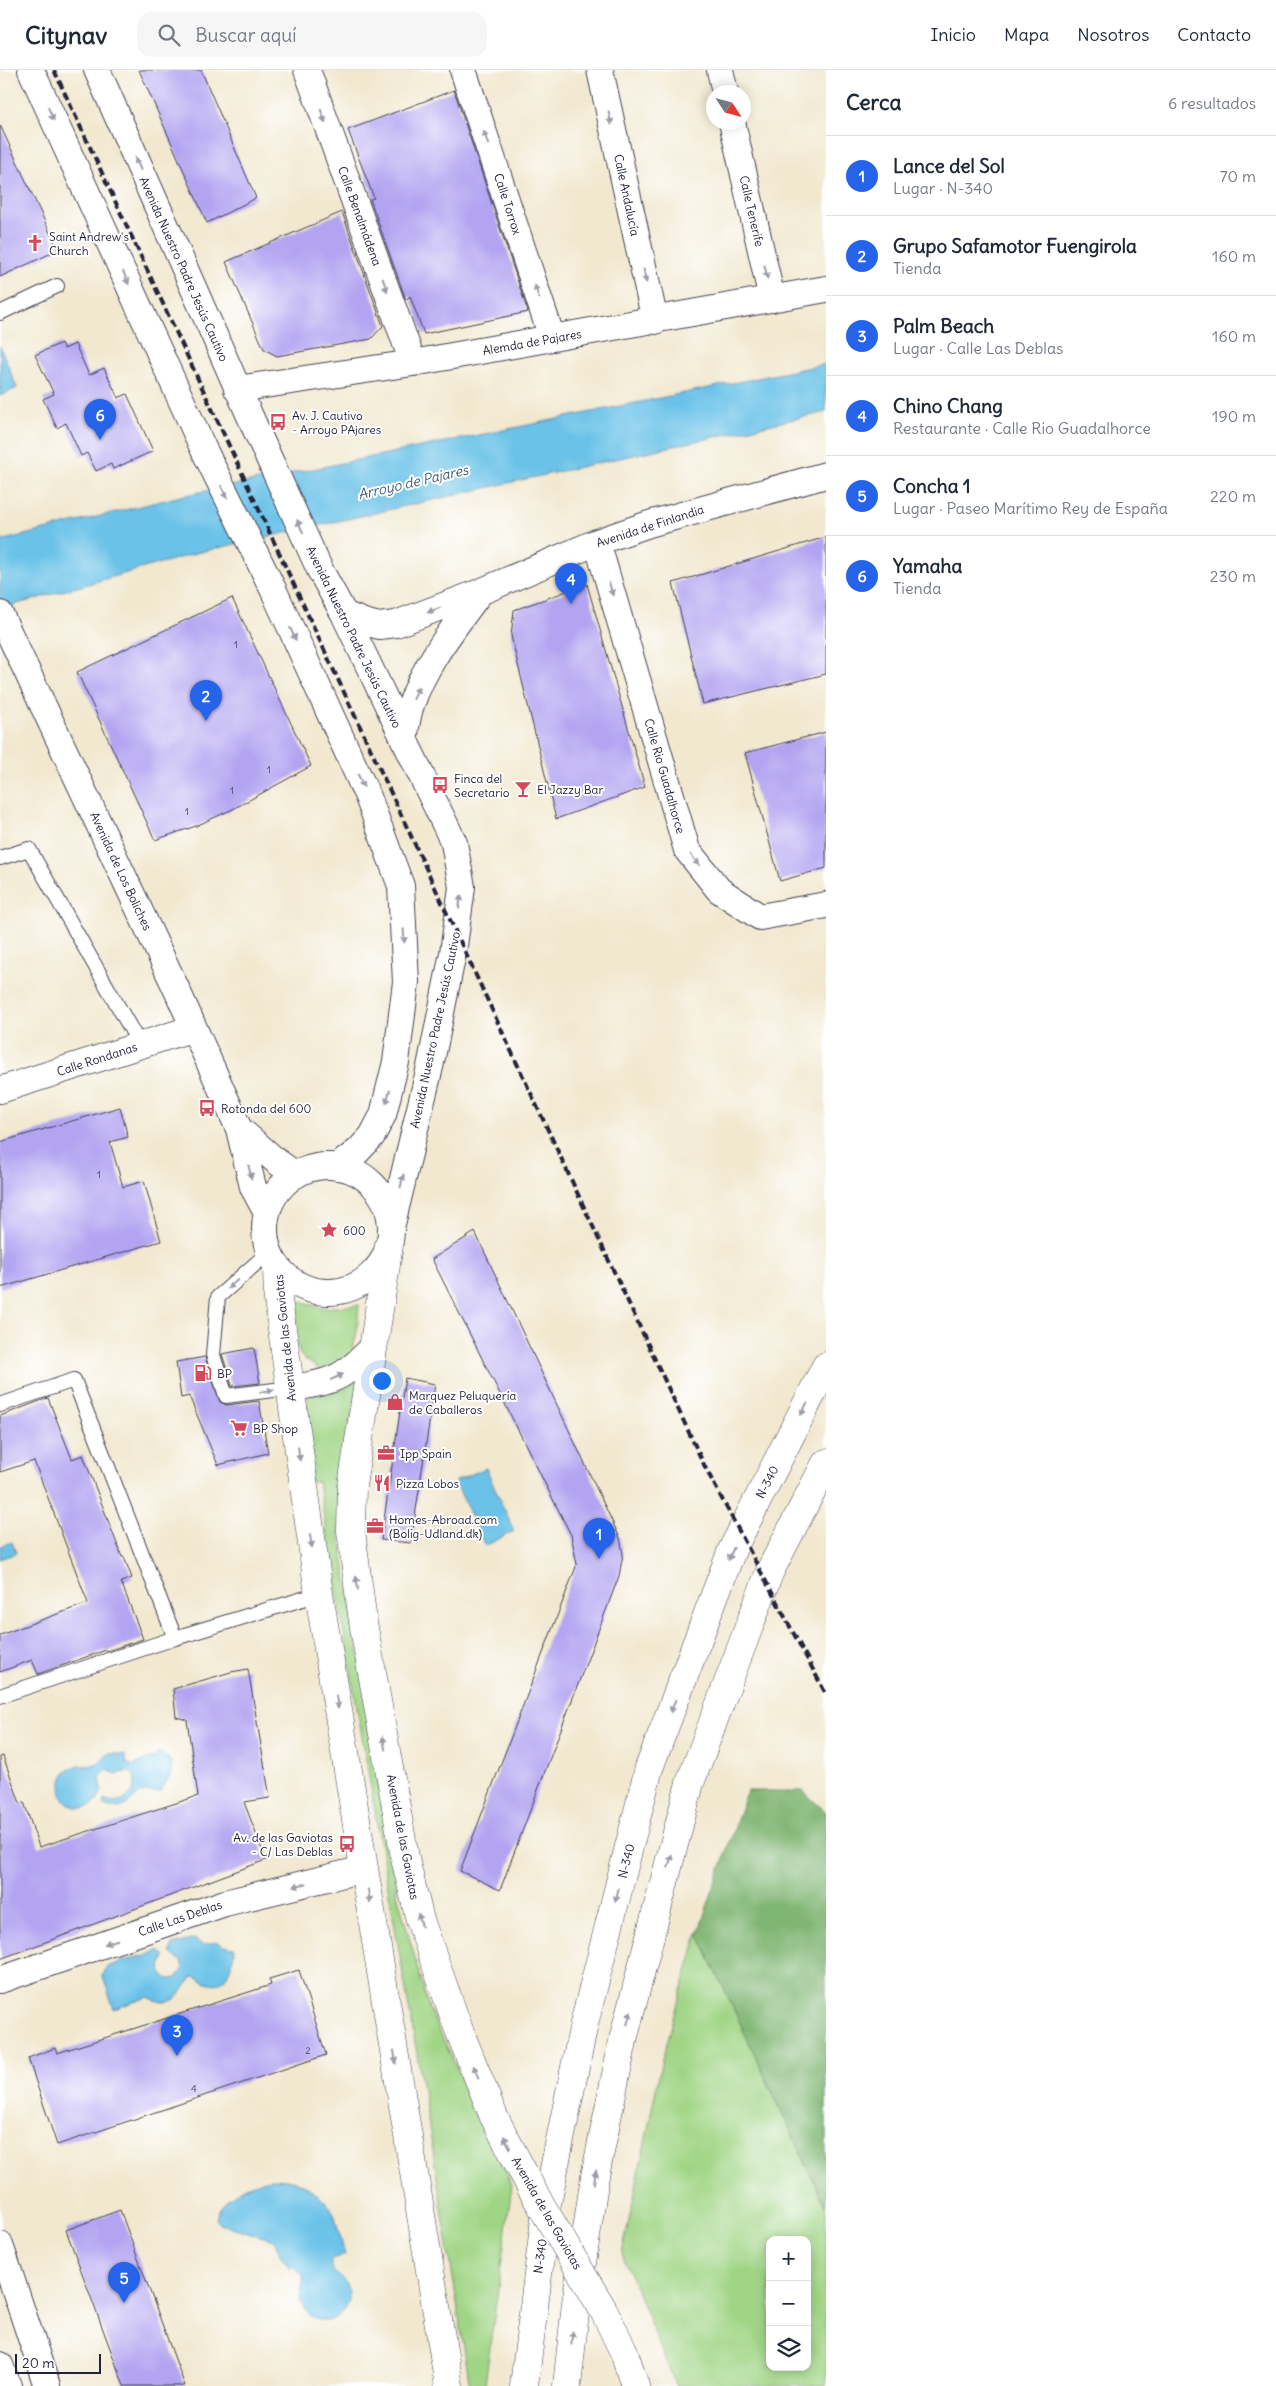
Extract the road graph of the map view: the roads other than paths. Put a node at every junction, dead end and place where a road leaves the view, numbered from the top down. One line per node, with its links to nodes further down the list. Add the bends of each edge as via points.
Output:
1 (31, 70): 29 (street, one-way to 29, via 203,448 273,589 368,797 401,886 406,982 396,1062 383,1115 372,1136)
2 (97, 70): 16 (street, Avenida Nuestro Padre Jesús Cautivo, one-way to 2)
3 (307, 70): 15 (street, Calle Benalmádena, one-way to 15)
4 (463, 70): 14 (street, Calle Torrox, one-way to 4)
5 (600, 70): 13 (street, Calle Andalucía, one-way to 13)
6 (720, 70): 7 (street)
7 (723, 85)
8 (734, 130): 11 (street, Calle Tenerife, one-way to 11)
9 (57, 286): 12 (lane)
10 (826, 289): 11 (street, Alemda de Pajares)
11 (772, 299): 13 (street, Alemda de Pajares)
12 (0, 313)
13 (654, 321): 14 (street, Alemda de Pajares)
14 (552, 338): 15 (street, Alemda de Pajares)
15 (413, 362): 16 (street, Alemda de Pajares)
16 (237, 389): 21 (street, Avenida Nuestro Padre Jesús Cautivo, one-way to 16, via 320,570)
17 (826, 475): 18 (street, Avenida de Finlandia, via 649,524)
18 (597, 542): 19 (street, Avenida de Finlandia); 24 (street, Calle Rio Guadalhorce, one-way to 24, via 687,850 719,890 760,917)
19 (480, 592): 21 (street, Avenida de Finlandia, one-way to 21, via 396,624 379,626); 22 (street, Avenida de Finlandia, one-way to 19, via 410,707 421,681 447,636)
20 (0, 614): 25 (street, Avenida de Los Boliches)
21 (344, 614): 22 (street, Avenida Nuestro Padre Jesús Cautivo)
22 (404, 740): 32 (street, Avenida Nuestro Padre Jesús Cautivo, one-way to 22, via 432,1058 453,953 462,887 454,843)
23 (0, 858): 26 (lane, via 29,849)
24 (826, 905)
25 (194, 1028): 26 (street, Calle Rondanas); 28 (street, Avenida de Los Boliches)
26 (140, 1044): 27 (street, Calle Rondanas)
27 (0, 1090)
28 (239, 1129): 30 (street, Avenida de Los Boliches); 31 (street, Avenida de Los Boliches, one-way to 31, via 253,1187)
29 (337, 1167): 30 (street, via 317,1167); 32 (street, via 354,1172 375,1188 388,1211)
30 (296, 1175): 31 (street, via 273,1198)
31 (267, 1213): 33 (street, via 265,1232)
32 (390, 1237): 33 (street, via 382,1262 368,1277 351,1288 331,1292 310,1290 292,1281); 34 (main road, Avenida de las Gaviotas)
33 (273, 1259): 36 (main road, Avenida de las Gaviotas); 36 (lane, one-way to 36, via 218,1297 213,1355 226,1396)
34 (373, 1347): 36 (street, one-way to 34, via 336,1379 355,1366); 51 (main road, Avenida de las Gaviotas, one-way to 34, bridge, via 624,2352 604,2311 535,2195 494,2117 420,1920 406,1863 362,1622 350,1531 352,1486)
35 (826, 1366): 49 (main road, N-340, one-way to 49, via 732,1550 649,1768 584,2024 547,2203)
36 (290, 1388): 39 (main road, Avenida de las Gaviotas, one-way to 39)
37 (0, 1405): 40 (lane, via 74,1380)
38 (826, 1463): 50 (main road, one-way to 38, via 595,2176 624,2036 690,1783 770,1571)
39 (319, 1594): 40 (lane); 42 (main road, Avenida de las Gaviotas, one-way to 42)
40 (175, 1638): 41 (lane)
41 (0, 1696)
42 (364, 1869): 43 (street, Calle Las Deblas, one-way to 43, via 226,1903); 48 (main road, Avenida de las Gaviotas, one-way to 48)
43 (0, 1980)
44 (0, 2245): 47 (street)
45 (0, 2364): 46 (street)
46 (8, 2386)
47 (46, 2386)
48 (449, 2386)
49 (524, 2386)
50 (567, 2386)
51 (635, 2386)

